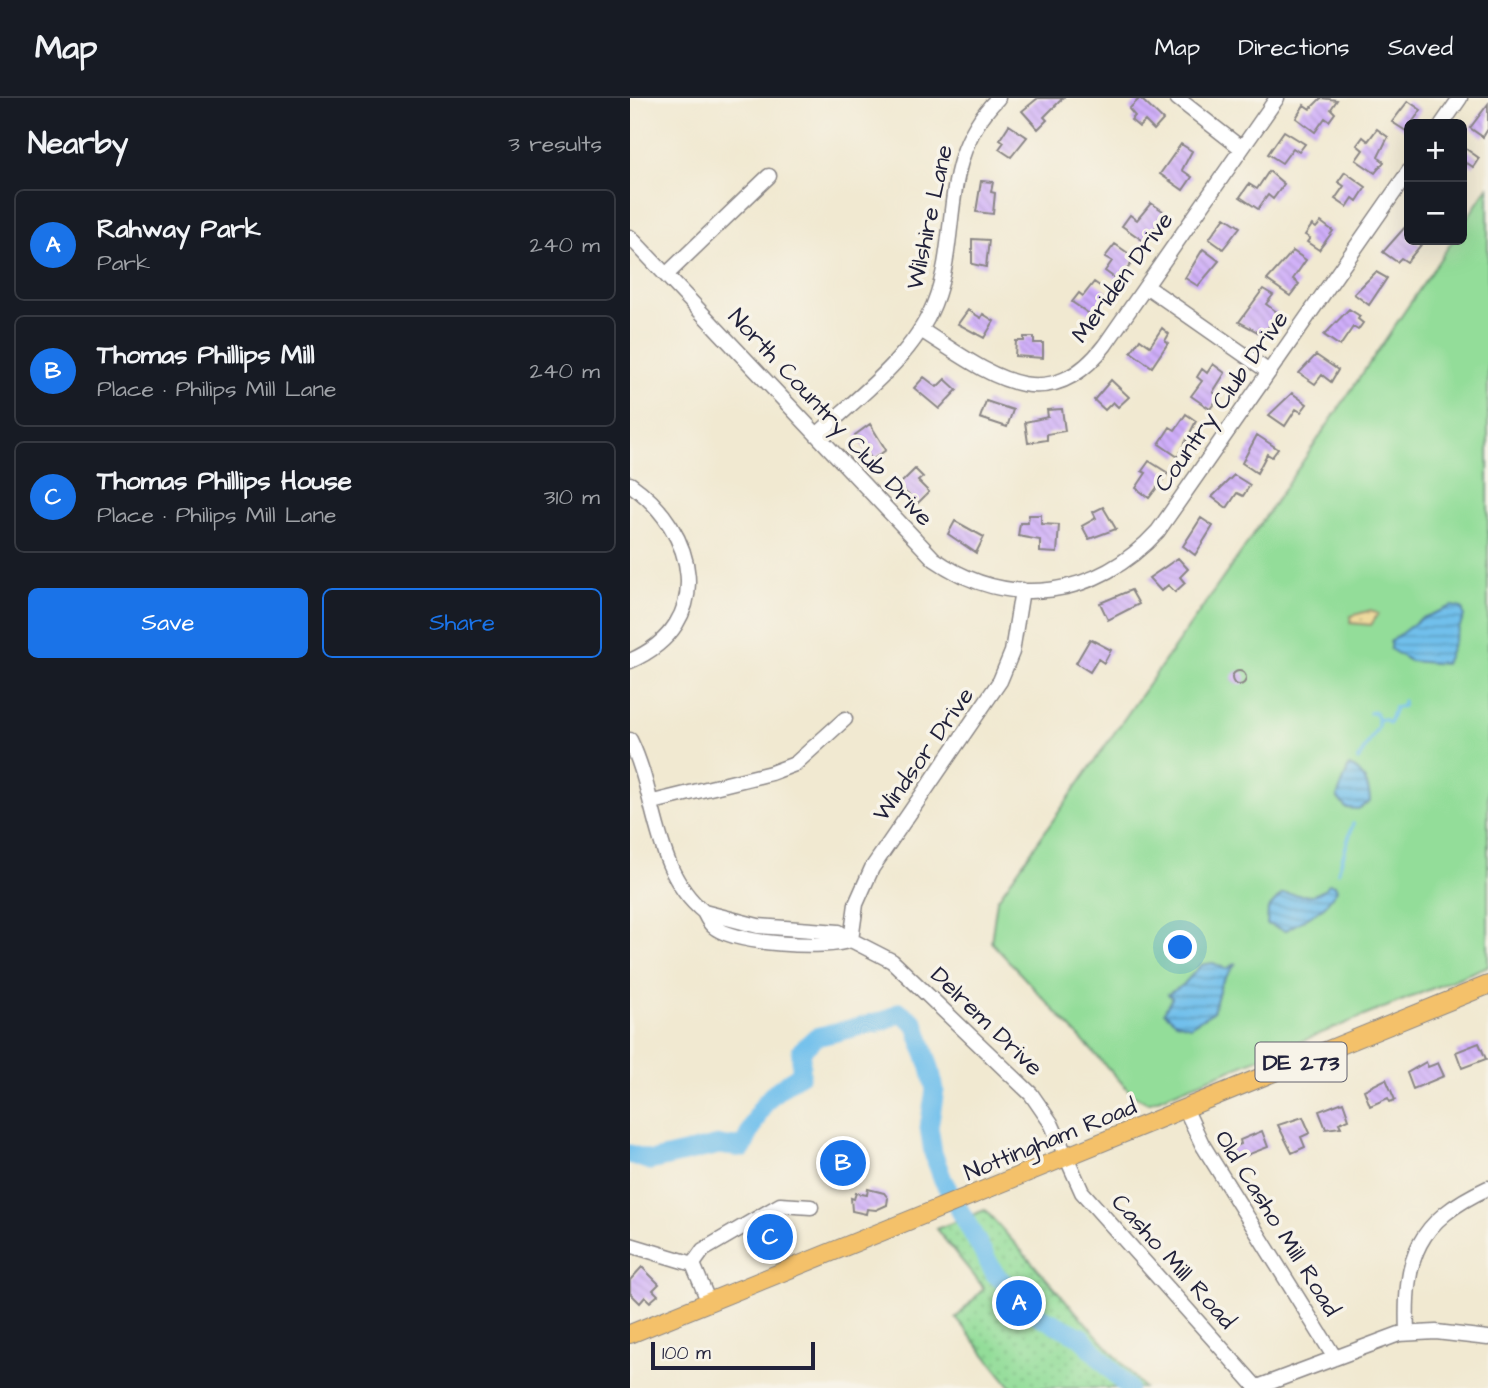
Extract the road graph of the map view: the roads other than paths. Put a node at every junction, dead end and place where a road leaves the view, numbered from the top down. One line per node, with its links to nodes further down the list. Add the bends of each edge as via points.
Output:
1 (998, 98): 12 (street, Wilshire Lane, via 973,130 958,165 938,293)
2 (1177, 98): 6 (street)
3 (1277, 98): 6 (street, Meriden Drive)
4 (1460, 98): 5 (street)
5 (1445, 119)
6 (1241, 148): 11 (street, Meriden Drive)
7 (769, 176): 10 (street)
8 (1404, 178): 13 (street, Country Club Drive)
9 (630, 237): 10 (street, North Country Club Drive)
10 (666, 275): 14 (street, North Country Club Drive)
11 (1146, 286): 12 (street, Meriden Drive, via 1096,356 1075,374 1049,384 1000,380); 13 (street)
12 (921, 330): 14 (street, Wilshire Lane, via 892,365)
13 (1269, 372): 16 (street, Country Club Drive, via 1169,516 1135,554 1079,585 1055,591)
14 (817, 435): 16 (street, North Country Club Drive, via 934,559 976,582)
15 (630, 484): 17 (street, via 654,503 675,532 686,558 689,586 681,615 670,632)
16 (1022, 590): 21 (street, Windsor Drive, via 1016,636 1004,674 872,868 856,904)
17 (630, 661)
18 (845, 719): 20 (street, via 795,764)
19 (630, 740): 20 (street)
20 (653, 802): 21 (street, via 670,868 713,926 749,939 837,945)
21 (851, 940): 24 (street, Delrem Drive, via 891,961 1031,1094)
22 (1488, 985): 23 (main road, Nottingham Road / DE 273)
23 (1186, 1110): 24 (main road, Nottingham Road / DE 273); 33 (street, Old Casho Mill Road, via 1202,1144)
24 (1067, 1159): 29 (main road, Nottingham Road / DE 273); 34 (street, Casho Mill Road, via 1087,1199)
25 (1488, 1188): 30 (street, via 1446,1210 1419,1245 1407,1289)
26 (811, 1207): 28 (street, via 780,1205 703,1250)
27 (630, 1245): 28 (street)
28 (692, 1264): 29 (street)
29 (709, 1303): 31 (main road, Nottingham Road / DE 273)
30 (1407, 1333): 32 (street); 33 (street)
31 (630, 1334)
32 (1488, 1338)
33 (1335, 1357): 34 (street)
34 (1256, 1388)

